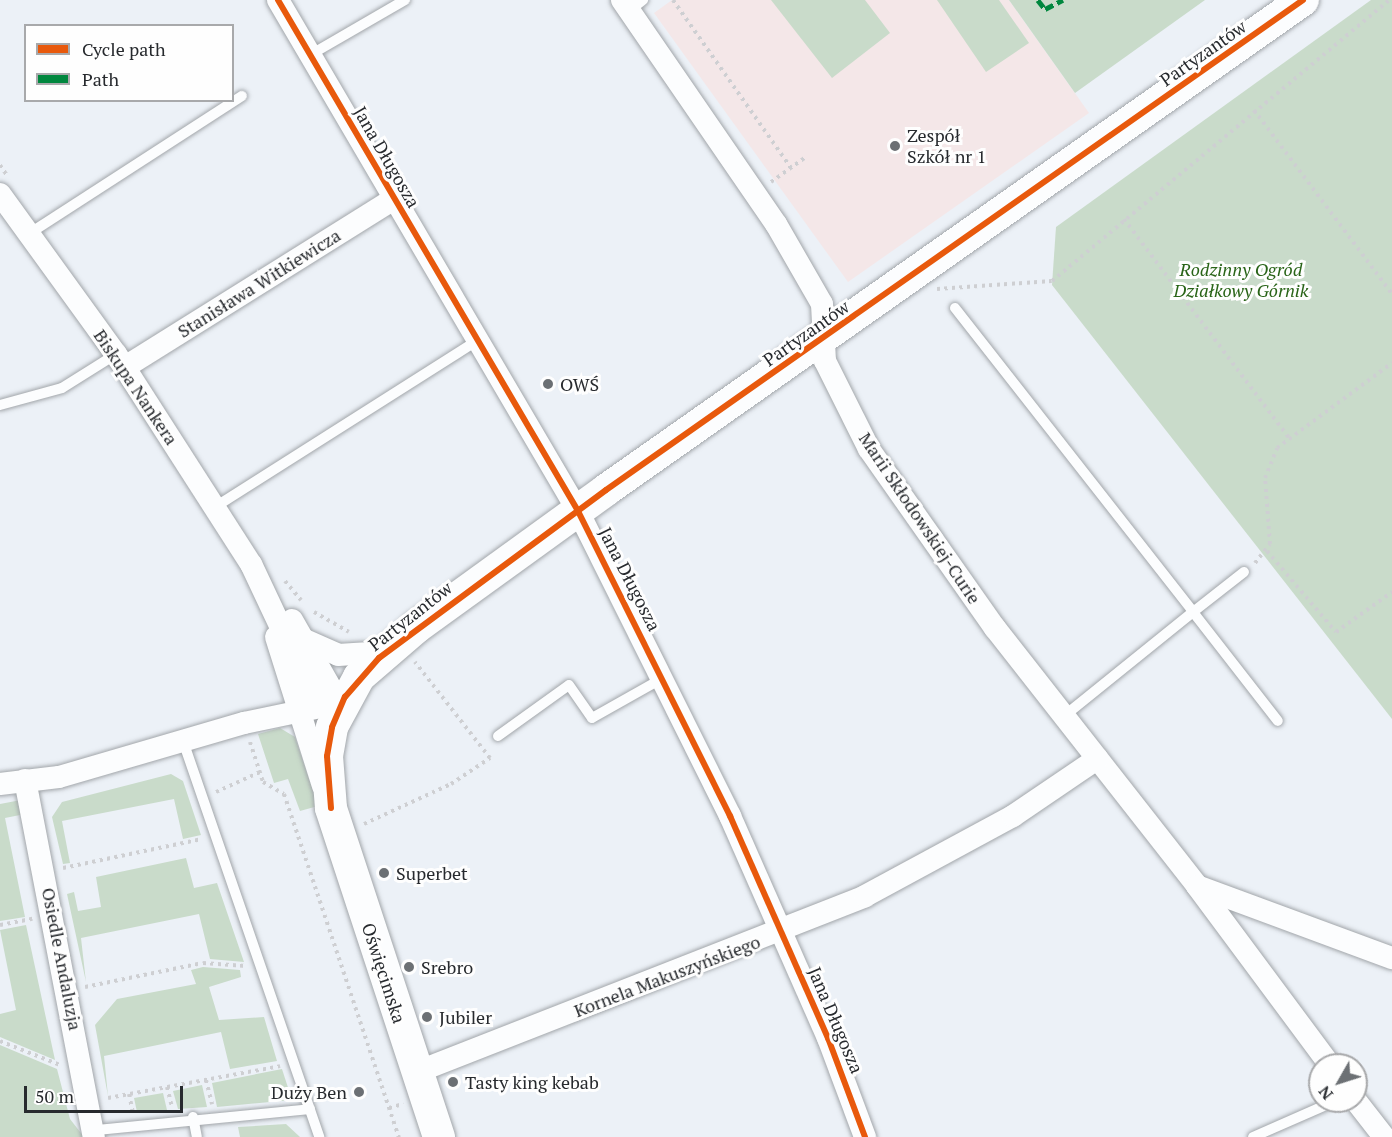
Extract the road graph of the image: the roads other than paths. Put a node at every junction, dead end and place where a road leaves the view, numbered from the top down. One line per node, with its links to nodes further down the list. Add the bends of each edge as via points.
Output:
1 (278, 0): 5 (street, Jana Długosza)
2 (405, 0): 5 (lane)
3 (1303, 0): 13 (street, Partyzantów)
4 (631, 4): 13 (street, Marii Skłodowskiej-Curie, via 776,225 822,304)
5 (310, 55): 10 (street, Jana Długosza)
6 (242, 96): 7 (lane)
7 (234, 101)
8 (233, 102): 11 (lane)
9 (0, 195): 11 (street, Biskupa Nankera)
10 (394, 199): 14 (street, Jana Długosza); 15 (street, Stanisława Witkiewicza)
11 (26, 235): 15 (street, Biskupa Nankera)
12 (955, 308): 21 (lane)
13 (824, 339): 18 (street, Partyzantów); 26 (street, Marii Skłodowskiej-Curie, via 825,361 869,449 925,533)
14 (477, 341): 17 (lane); 18 (street, Jana Długosza)
15 (121, 361): 16 (lane, via 62,388); 17 (street, Biskupa Nankera)
16 (0, 405)
17 (215, 507): 20 (street, Biskupa Nankera)
18 (578, 511): 23 (street, Partyzantów); 24 (street, Jana Długosza)
19 (1244, 572): 21 (lane)
20 (266, 592): 22 (street, Biskupa Nankera); 25 (street, Biskupa Nankera)
21 (1193, 612): 26 (lane); 27 (lane)
22 (305, 640): 23 (street, Biskupa Nankera, via 338,655); 25 (street, Biskupa Nankera)
23 (401, 659): 25 (street, Partyzantów, via 359,677)
24 (664, 678): 28 (lane, via 592,718 569,685); 35 (street, Jana Długosza)
25 (317, 706): 29 (street); 33 (street, Oświęcimska); 33 (street, Oświęcimska, via 327,756)
26 (1064, 716): 30 (street, Marii Skłodowskiej-Curie)
27 (1278, 721)
28 (498, 736)
29 (183, 741): 31 (street, via 59,777); 39 (lane)
30 (1098, 759): 34 (street, Marii Skłodowskiej-Curie); 35 (street, Kornela Makuszyńskiego, via 953,852)
31 (25, 780): 32 (street); 43 (street, Osiedle Andaluzja)
32 (0, 784)
33 (331, 808): 38 (street, Oświęcimska)
34 (1197, 886): 36 (street); 37 (street, Marii Skłodowskiej-Curie)
35 (781, 932): 38 (street, Kornela Makuszyńskiego); 47 (street, Jana Długosza)
36 (1392, 958)
37 (1321, 1053)
38 (417, 1072): 46 (street, Oświęcimska)
39 (310, 1109): 42 (lane); 45 (lane)
40 (1308, 1113): 48 (lane)
41 (1365, 1113): 49 (street)
42 (198, 1114): 43 (lane); 44 (lane)
43 (96, 1133)
44 (197, 1137)
45 (319, 1137)
46 (439, 1137)
47 (865, 1137)
48 (1252, 1137)
49 (1384, 1137)

